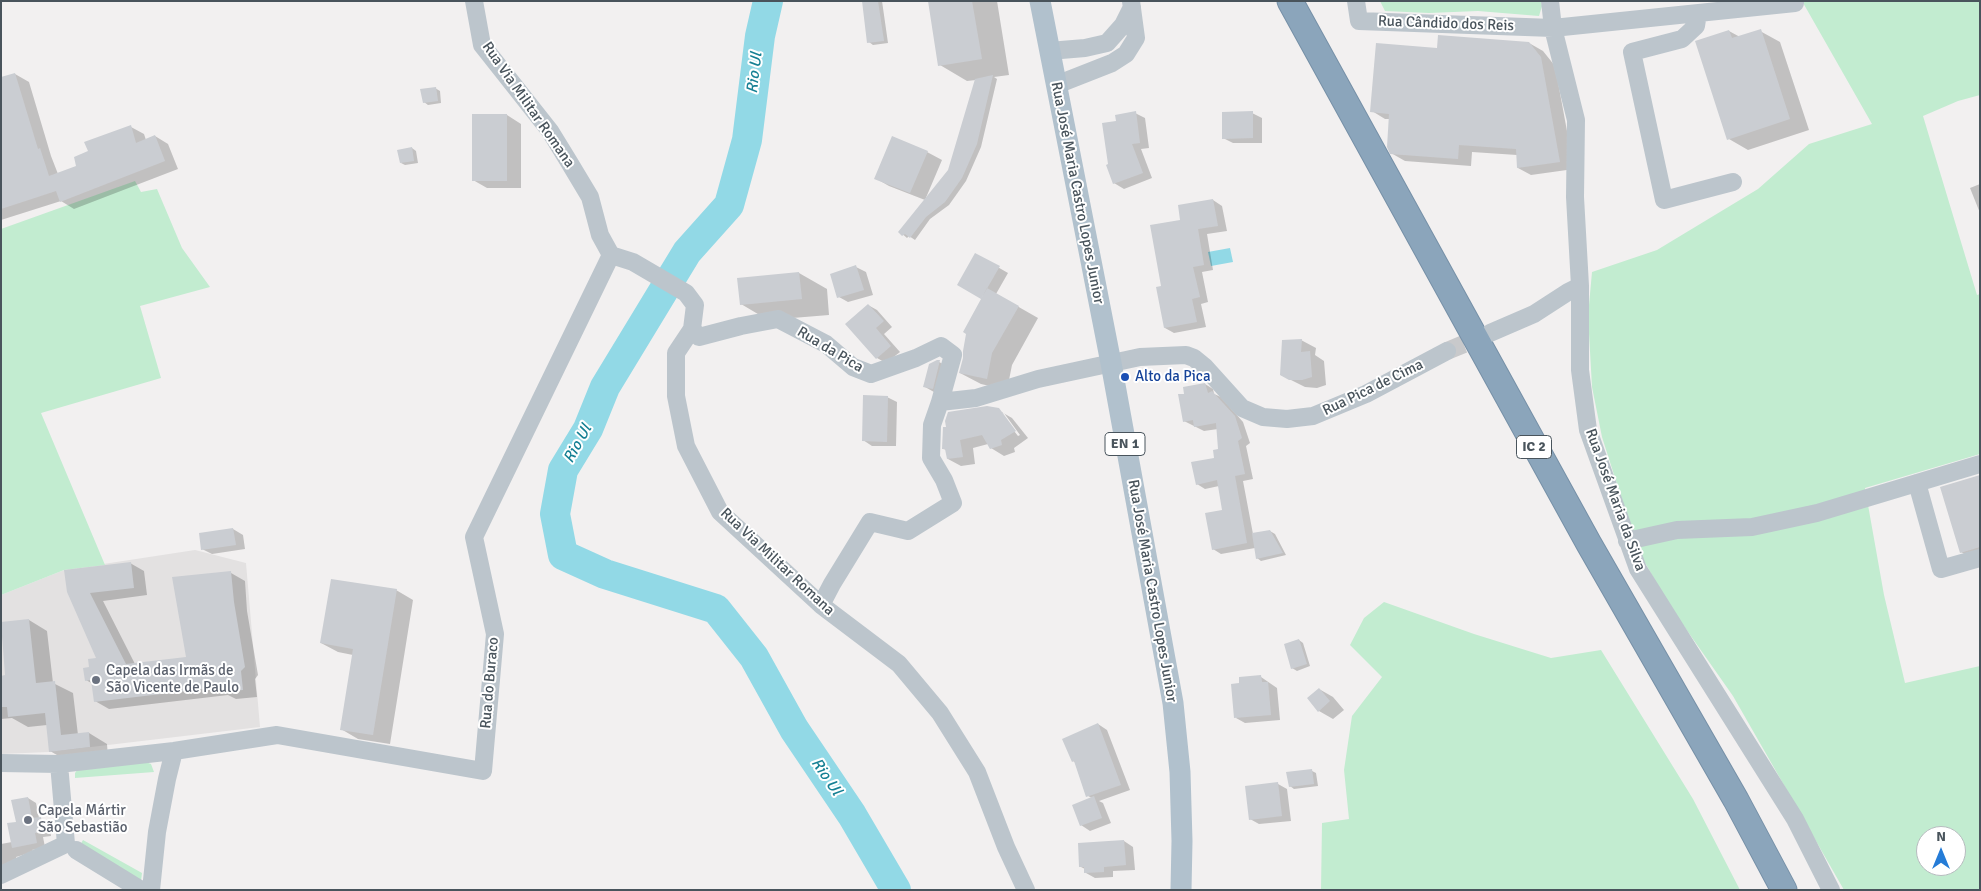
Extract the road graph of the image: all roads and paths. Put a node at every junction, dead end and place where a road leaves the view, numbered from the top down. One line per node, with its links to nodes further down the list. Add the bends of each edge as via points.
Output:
1 (474, 1): 14 (street, Rua Via Militar Romana, via 482,45 550,131 590,197 600,235)
2 (1040, 1): 11 (main road, Rua José Maria Castro Lopes Junior / EN 1)
3 (1274, 1): 35 (highway, IC 2, via 1552,508 1717,794)
4 (1290, 1): 36 (highway, IC 2, via 1584,536)
5 (1356, 1): 10 (street, Rua Cândido dos Reis, via 1359,21)
6 (1550, 1): 10 (street, Rua José Maria da Silva)
7 (1795, 3): 9 (street)
8 (1131, 4): 11 (street, via 1124,25 1107,43); 12 (street, via 1136,38 1126,54 1112,63)
9 (1698, 13): 10 (street); 13 (street, via 1696,26 1682,39 1632,52 1664,200)
10 (1554, 28): 15 (street, Rua José Maria da Silva, via 1576,120 1575,197)
11 (1049, 51): 12 (main road, Rua José Maria Castro Lopes Junior / EN 1)
12 (1056, 85): 19 (main road, Rua José Maria Castro Lopes Junior / EN 1)
13 (1733, 182)
14 (611, 254): 16 (street, Rua Via Militar Romana, via 633,262 686,294 695,305); 26 (street, Rua do Buraco, via 474,537 495,634 483,771 278,735)
15 (1580, 286): 17 (street, via 1534,314); 23 (street, Rua José Maria da Silva, via 1580,370 1588,430)
16 (692, 329): 20 (street, Rua da Pica, via 699,337 778,319 826,344 853,367 871,374 941,346 953,355); 25 (street, Rua Via Militar Romana, via 676,353 676,396 686,446 720,512)
17 (1490, 334)
18 (1448, 351): 19 (street, Rua Pica de Cima, via 1366,394 1313,416 1287,419 1263,417 1242,408 1205,367 1186,355 1140,357)
19 (1111, 363): 20 (street, via 1038,379 976,398); 34 (main road, Rua José Maria Castro Lopes Junior / EN 1, via 1173,703 1180,772)
20 (940, 402): 25 (street, via 932,425 931,458 954,503 908,530 870,522)
21 (1980, 464): 22 (street)
22 (1917, 483): 23 (street, via 1817,514 1752,527 1677,530); 24 (street, via 1941,569)
23 (1626, 541): 37 (street, Rua José Maria da Silva, via 1638,569 1795,819)
24 (1980, 558)
25 (821, 605): 33 (street, Rua Via Militar Romana, via 899,664 940,713 977,772)
26 (174, 751): 28 (street); 32 (street, via 157,832)
27 (1, 762): 28 (street)
28 (59, 764): 29 (street)
29 (71, 847): 30 (street); 31 (street)
30 (1, 874)
31 (141, 890)
32 (151, 890)
33 (1026, 890)
34 (1180, 890)
35 (1768, 890)
36 (1784, 890)
37 (1831, 890)

